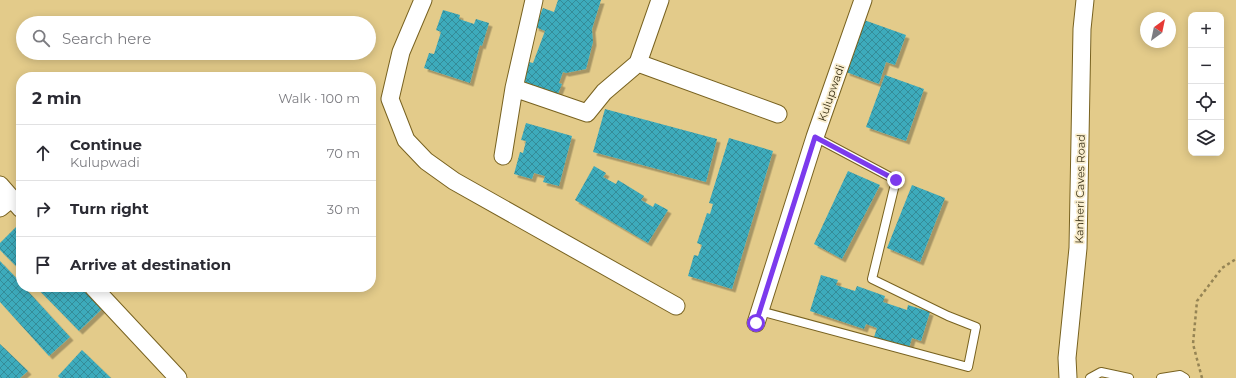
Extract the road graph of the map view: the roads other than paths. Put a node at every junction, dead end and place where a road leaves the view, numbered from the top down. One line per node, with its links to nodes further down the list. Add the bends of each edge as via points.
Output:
1 (423, 0): 14 (street, via 401,52 390,99 406,140 426,161 454,181)
2 (534, 0): 7 (street)
3 (660, 0): 6 (street)
4 (863, 0): 9 (street, Kulupwadi)
5 (1085, 0): 17 (street, Kanheri Caves Road, via 1082,29 1078,248)
6 (638, 63): 7 (street, via 604,92 587,113); 8 (street)
7 (514, 88): 10 (street)
8 (778, 114)
9 (815, 137): 15 (street, Kulupwadi); 15 (lane, via 896,180 872,279 976,327 968,367)
10 (503, 156)
11 (0, 185): 12 (street)
12 (11, 205)
13 (98, 292): 16 (street)
14 (676, 306)
15 (758, 317)
16 (178, 378)
17 (1068, 378)
18 (1090, 378): 19 (lane, via 1101,372)
19 (1129, 378)
20 (1161, 378): 21 (lane, via 1180,375)
21 (1185, 378)

